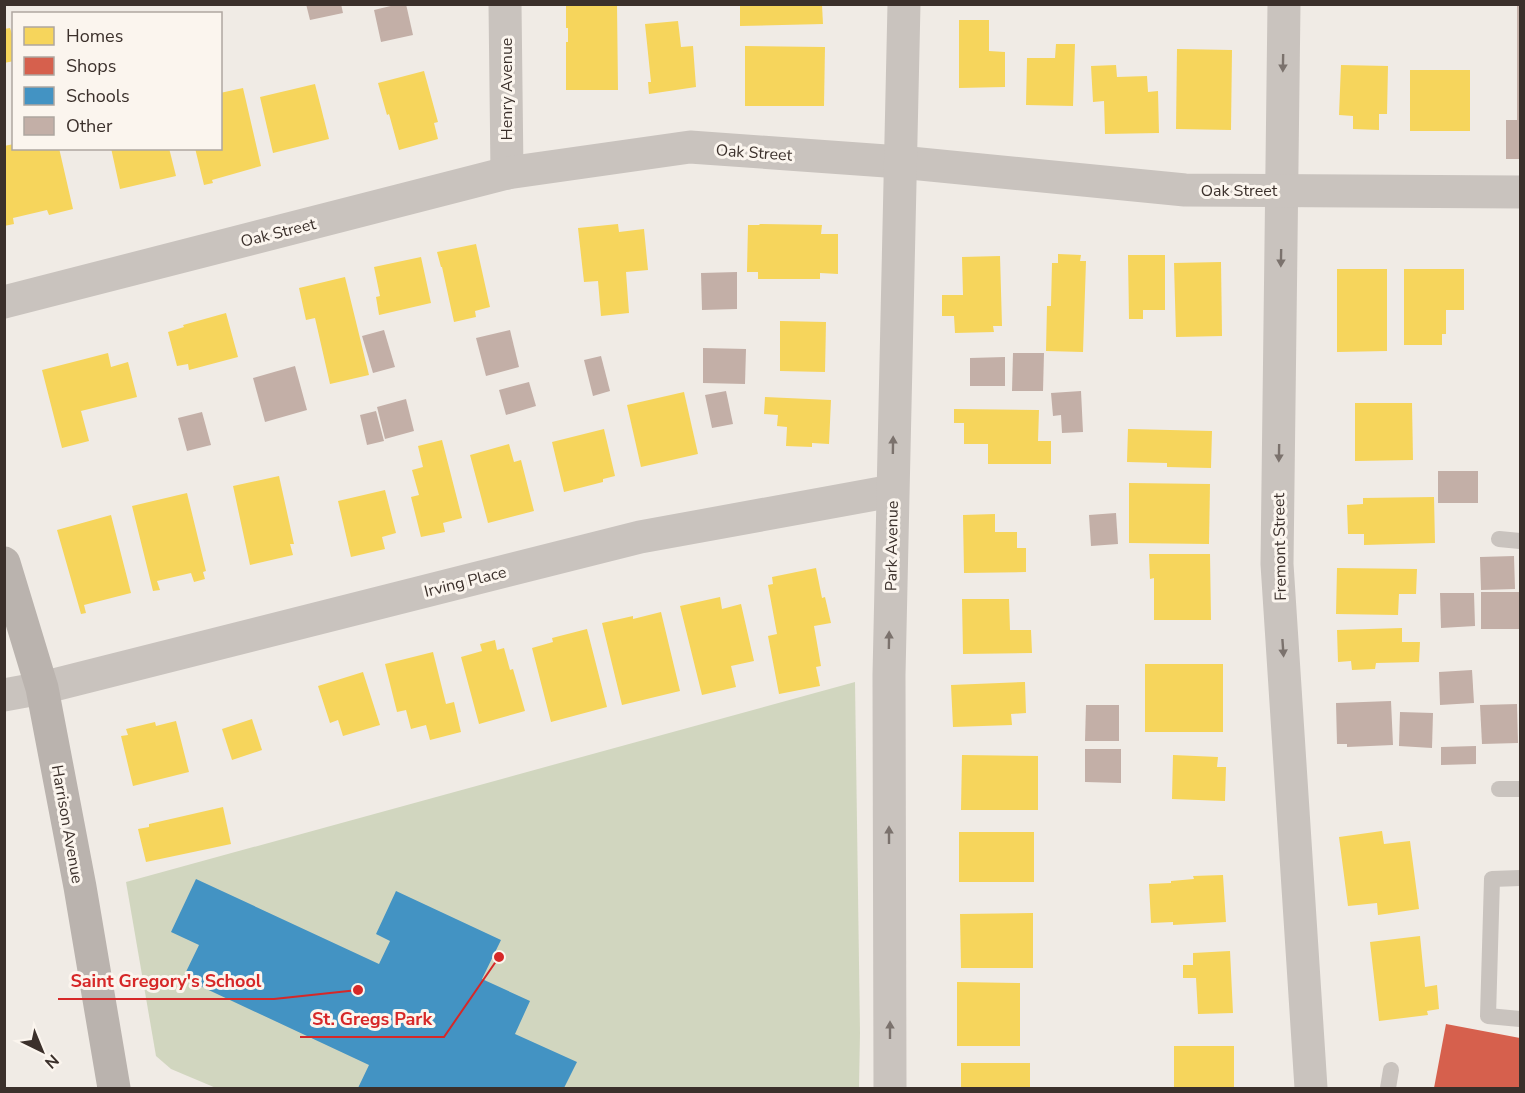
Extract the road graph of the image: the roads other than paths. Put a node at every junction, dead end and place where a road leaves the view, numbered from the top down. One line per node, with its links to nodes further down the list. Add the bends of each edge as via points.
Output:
1 (505, 4): 5 (street, Henry Avenue)
2 (904, 4): 4 (street, Park Avenue)
3 (1284, 4): 6 (street, Fremont Street, one-way to 6)
4 (900, 162): 5 (street, Oak Street, via 690,147); 6 (street, Oak Street, via 1185,190); 9 (street, Park Avenue, one-way to 4)
5 (507, 173): 8 (street, Oak Street)
6 (1282, 191): 7 (street, Oak Street); 22 (street, Fremont Street, one-way to 22, via 1277,564)
7 (1521, 192)
8 (4, 302)
9 (892, 491): 13 (street, Irving Place, via 640,537); 21 (street, Park Avenue, one-way to 9)
10 (1499, 539): 11 (lane)
11 (1521, 541)
12 (4, 563): 13 (main road, Harrison Avenue)
13 (42, 688): 14 (street, Irving Place); 20 (main road, Harrison Avenue)
14 (4, 695)
15 (1499, 789): 16 (lane)
16 (1521, 789)
17 (1521, 878): 18 (lane, via 1492,879 1488,1016)
18 (1521, 1019)
19 (1391, 1070): 23 (lane)
20 (114, 1089)
21 (890, 1089)
22 (1311, 1089)
23 (1388, 1089)

